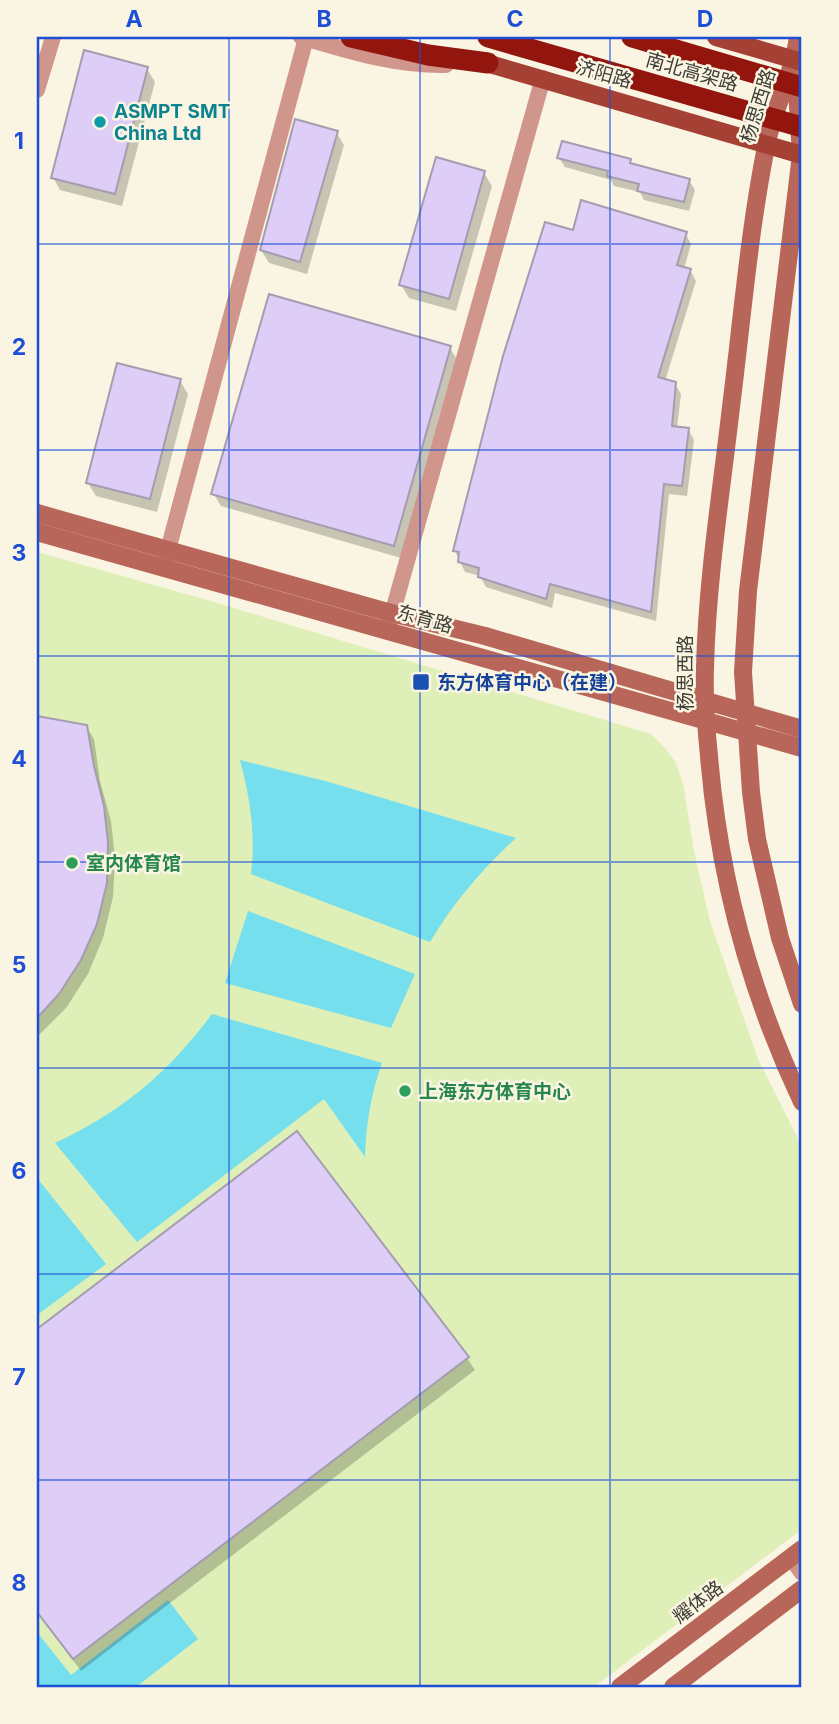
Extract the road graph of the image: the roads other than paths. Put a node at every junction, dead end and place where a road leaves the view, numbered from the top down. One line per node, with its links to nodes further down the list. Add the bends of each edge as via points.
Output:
1 (52, 37): 13 (street)
2 (304, 37): 10 (street, via 391,62); 19 (street)
3 (392, 37): 10 (main road, 济阳路)
4 (488, 37): 14 (highway, 南北高架路, bridge)
5 (632, 37): 12 (highway, 南北高架路, bridge)
6 (716, 37): 9 (main road)
7 (798, 37): 9 (street)
8 (361, 40): 10 (highway)
9 (799, 60): 15 (street, 杨思西路); 16 (street, 杨思西路)
10 (488, 63): 11 (main road, 济阳路)
11 (543, 78): 15 (main road, 济阳路); 20 (street)
12 (802, 87)
13 (37, 90)
14 (802, 127)
15 (766, 144): 16 (main road, 济阳路); 21 (street, 杨思西路, via 709,587)
16 (802, 155): 22 (street, 杨思西路, via 748,591)
17 (37, 513): 19 (street, 东育路)
18 (37, 532): 19 (street, 东育路)
19 (165, 559): 20 (street, 东育路)
20 (389, 622): 21 (street, 东育路, via 485,636); 23 (street, 东育路)
21 (705, 701): 22 (street, 东育路); 23 (street, 杨思西路)
22 (744, 712): 24 (street, 东育路); 25 (street, 杨思西路)
23 (706, 721): 25 (street, 东育路); 28 (street, 杨思西路, via 712,797 728,893 760,1003)
24 (802, 729)
25 (746, 732): 26 (street, 东育路); 27 (street, 杨思西路, via 766,884)
26 (802, 748)
27 (802, 1004)
28 (802, 1102)
29 (797, 1553): 30 (street); 32 (street, 耀体路)
30 (802, 1573)
31 (802, 1590): 33 (street)
32 (620, 1687)
33 (673, 1687)

